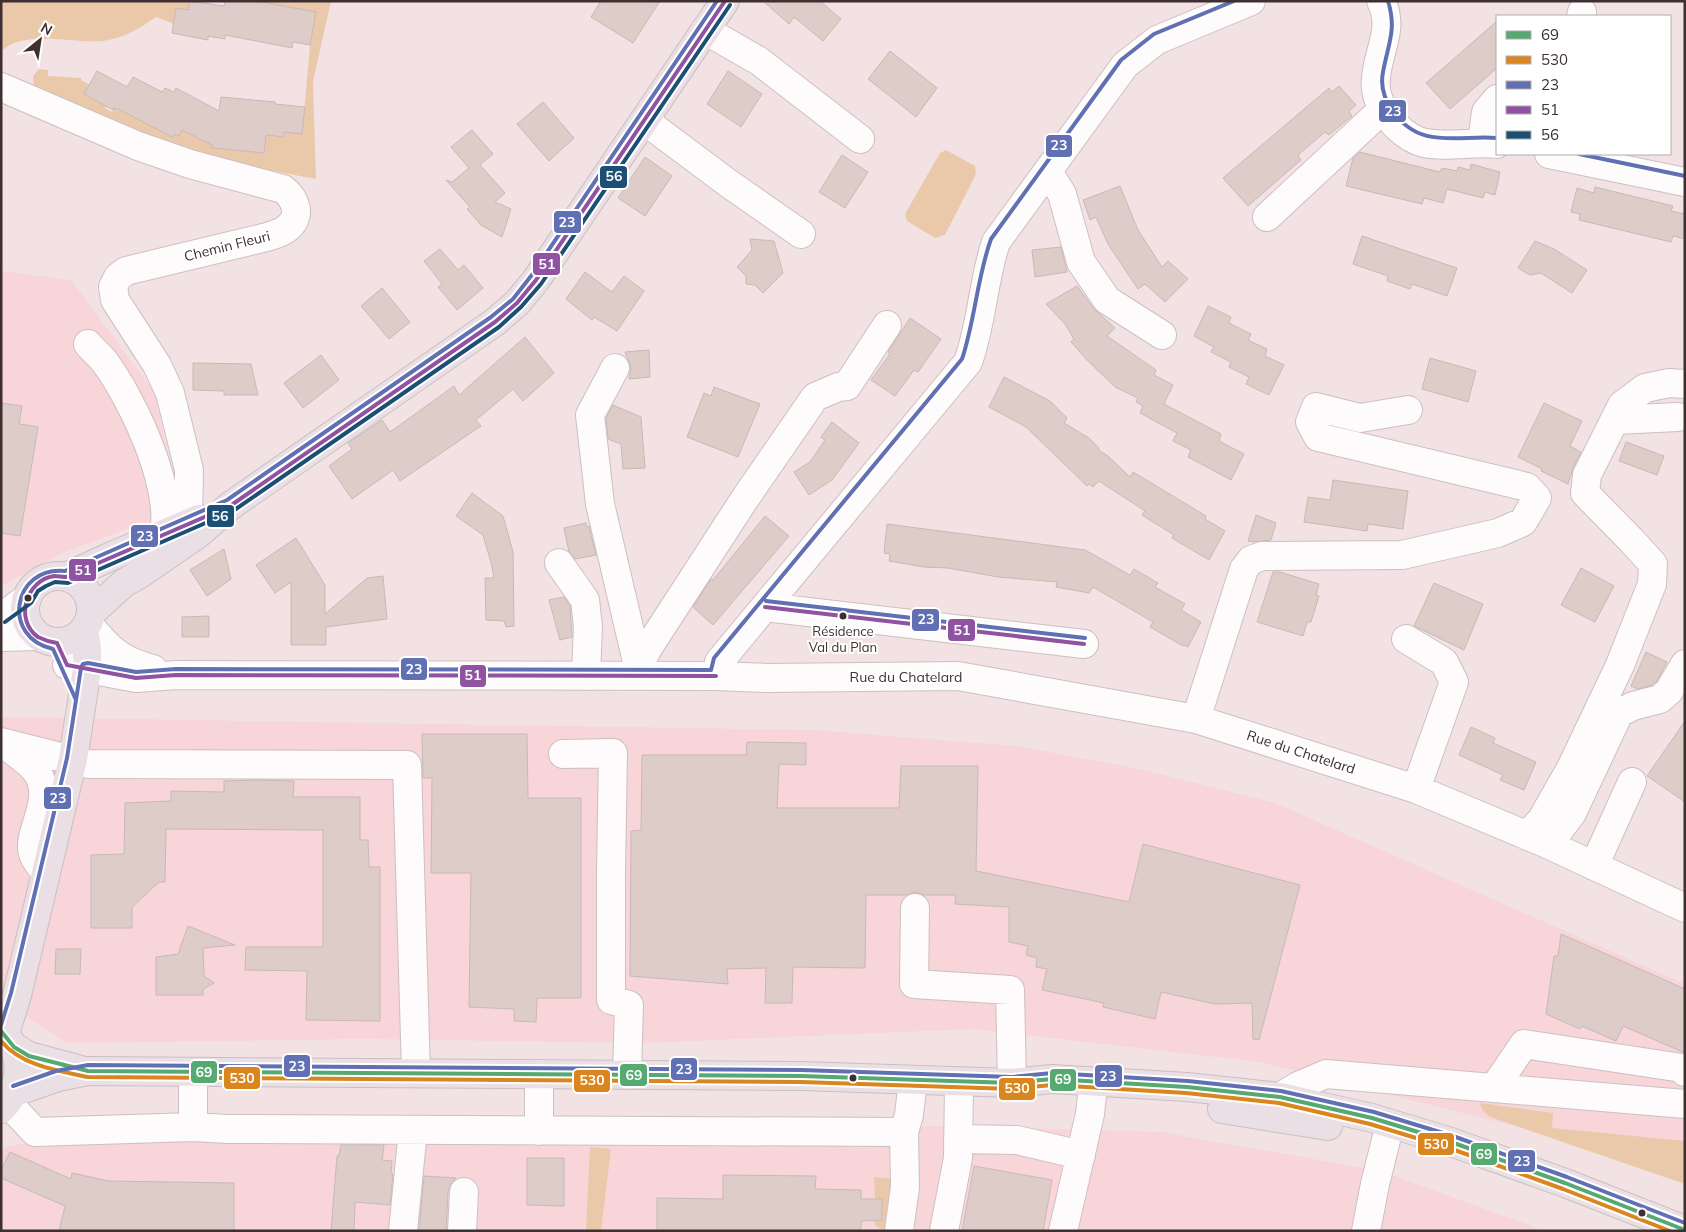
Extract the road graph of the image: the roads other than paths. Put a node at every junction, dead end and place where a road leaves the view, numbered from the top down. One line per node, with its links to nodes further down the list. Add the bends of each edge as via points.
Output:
1 (725, 1): 4 (main road)
2 (1251, 1): 12 (street, via 1157,40 1125,65)
3 (1381, 1): 7 (street, via 1386,33 1375,77 1375,93)
4 (705, 30): 8 (main road); 9 (street, via 759,61)
5 (1, 88): 25 (street, Chemin Fleuri, via 147,149 283,189 295,201 294,216 286,230 146,265 118,277 113,287 115,300 157,365 170,393 189,470)
6 (1496, 100): 10 (street, via 1486,112)
7 (1382, 110): 10 (street, via 1396,127 1418,141); 14 (street)
8 (644, 121): 15 (street); 24 (main road, via 517,303 495,322)
9 (860, 139)
10 (1490, 143)
11 (1554, 155): 13 (street)
12 (1048, 171): 17 (street, via 1062,194 1082,262 1107,300); 31 (street, via 996,242 968,362)
13 (1685, 182)
14 (1267, 217)
15 (801, 234)
16 (887, 325): 39 (street, via 847,386 815,397 738,508)
17 (1162, 335)
18 (88, 344): 26 (street, via 104,361 123,393 154,461 162,483 165,507)
19 (615, 368): 39 (street, via 590,415 600,504)
20 (1685, 384): 23 (street, via 1669,383 1645,388 1622,405)
21 (1408, 410): 43 (street, via 1360,418 1316,408 1310,422 1318,437 1527,488 1537,498 1523,522 1498,533 1402,555 1262,556 1251,560 1244,568)
22 (1678, 417): 23 (street)
23 (1615, 420): 49 (street, via 1587,476 1585,493 1653,564 1652,584 1620,665 1571,768 1542,819)
24 (230, 506): 25 (main road); 28 (main road, via 198,534)
25 (188, 524): 26 (main road)
26 (162, 534): 28 (street, via 161,542); 29 (main road)
27 (559, 563): 41 (street, via 585,600 588,626)
28 (140, 574): 33 (main road, via 108,596)
29 (66, 577): 30 (main road, via 54,576 43,580 33,587); 33 (main road, via 83,586 88,594 91,603)
30 (27, 598): 32 (street); 37 (main road, via 25,608 30,628)
31 (765, 607): 36 (street); 42 (street, via 719,662)
32 (1, 618)
33 (88, 622): 37 (main road, via 87,648); 40 (street, Rue du Chatelard, via 119,655 136,665)
34 (1, 637): 37 (street, Rue du Chatelard)
35 (1406, 639): 48 (street, via 1444,662 1454,682)
36 (1084, 644)
37 (62, 653): 40 (street, Rue du Chatelard, via 136,678); 46 (main road, via 82,697)
38 (1685, 664): 49 (street, via 1669,691 1660,699 1619,713 1572,813 1560,829)
39 (635, 671): 41 (street, Rue du Chatelard); 42 (street, Rue du Chatelard)
40 (176, 675): 41 (street, Rue du Chatelard)
41 (586, 676)
42 (716, 676): 43 (street, Rue du Chatelard, via 958,676)
43 (1196, 719): 48 (street, Rue du Chatelard)
44 (1, 742): 46 (street); 51 (street, via 37,772 43,784 44,796 32,849)
45 (563, 754): 62 (street, via 613,753 611,1000 629,1005)
46 (72, 759): 51 (main road); 60 (street, via 88,764 407,764)
47 (1632, 782): 50 (street)
48 (1416, 789): 49 (street, Rue du Chatelard)
49 (1536, 840): 50 (street, Rue du Chatelard)
50 (1594, 866): 53 (street, Rue du Chatelard)
51 (45, 872): 54 (main road)
52 (916, 908): 65 (street, via 914,984 1010,990)
53 (1685, 908)
54 (21, 975): 55 (main road); 56 (main road)
55 (1, 997)
56 (7, 1037): 57 (main road, via 29,1056); 69 (main road, via 18,1062 19,1077)
57 (88, 1072): 58 (main road); 69 (main road, via 58,1077)
58 (193, 1072): 60 (main road); 71 (street)
59 (1685, 1072): 66 (street, via 1682,1068 1524,1044)
60 (416, 1073): 61 (main road)
61 (539, 1074): 62 (main road); 73 (street)
62 (627, 1075): 63 (main road, via 828,1076)
63 (913, 1080): 64 (main road); 74 (street)
64 (959, 1082): 65 (main road); 75 (street)
65 (1012, 1082): 67 (main road); 68 (main road, via 1052,1079 1187,1087)
66 (1494, 1088): 68 (street, via 1326,1074); 70 (street)
67 (1092, 1095): 76 (main road, via 1171,1101 1270,1116); 77 (street)
68 (1280, 1097): 79 (main road, via 1372,1118 1452,1142)
69 (8, 1101): 71 (street, via 34,1132)
70 (1685, 1104)
71 (194, 1127): 72 (street, via 228,1130)
72 (413, 1130): 73 (street); 80 (street)
73 (539, 1131): 74 (street)
74 (904, 1132): 82 (street, via 905,1187)
75 (958, 1139): 77 (street, via 1017,1140); 83 (street, via 958,1158)
76 (1386, 1140): 85 (street); 86 (main road, via 1446,1158)
77 (1080, 1156): 84 (street)
78 (464, 1192): 81 (street)
79 (1685, 1230)
80 (403, 1231)
81 (462, 1231)
82 (899, 1231)
83 (944, 1231)
84 (1063, 1231)
85 (1366, 1231)
86 (1638, 1231)

